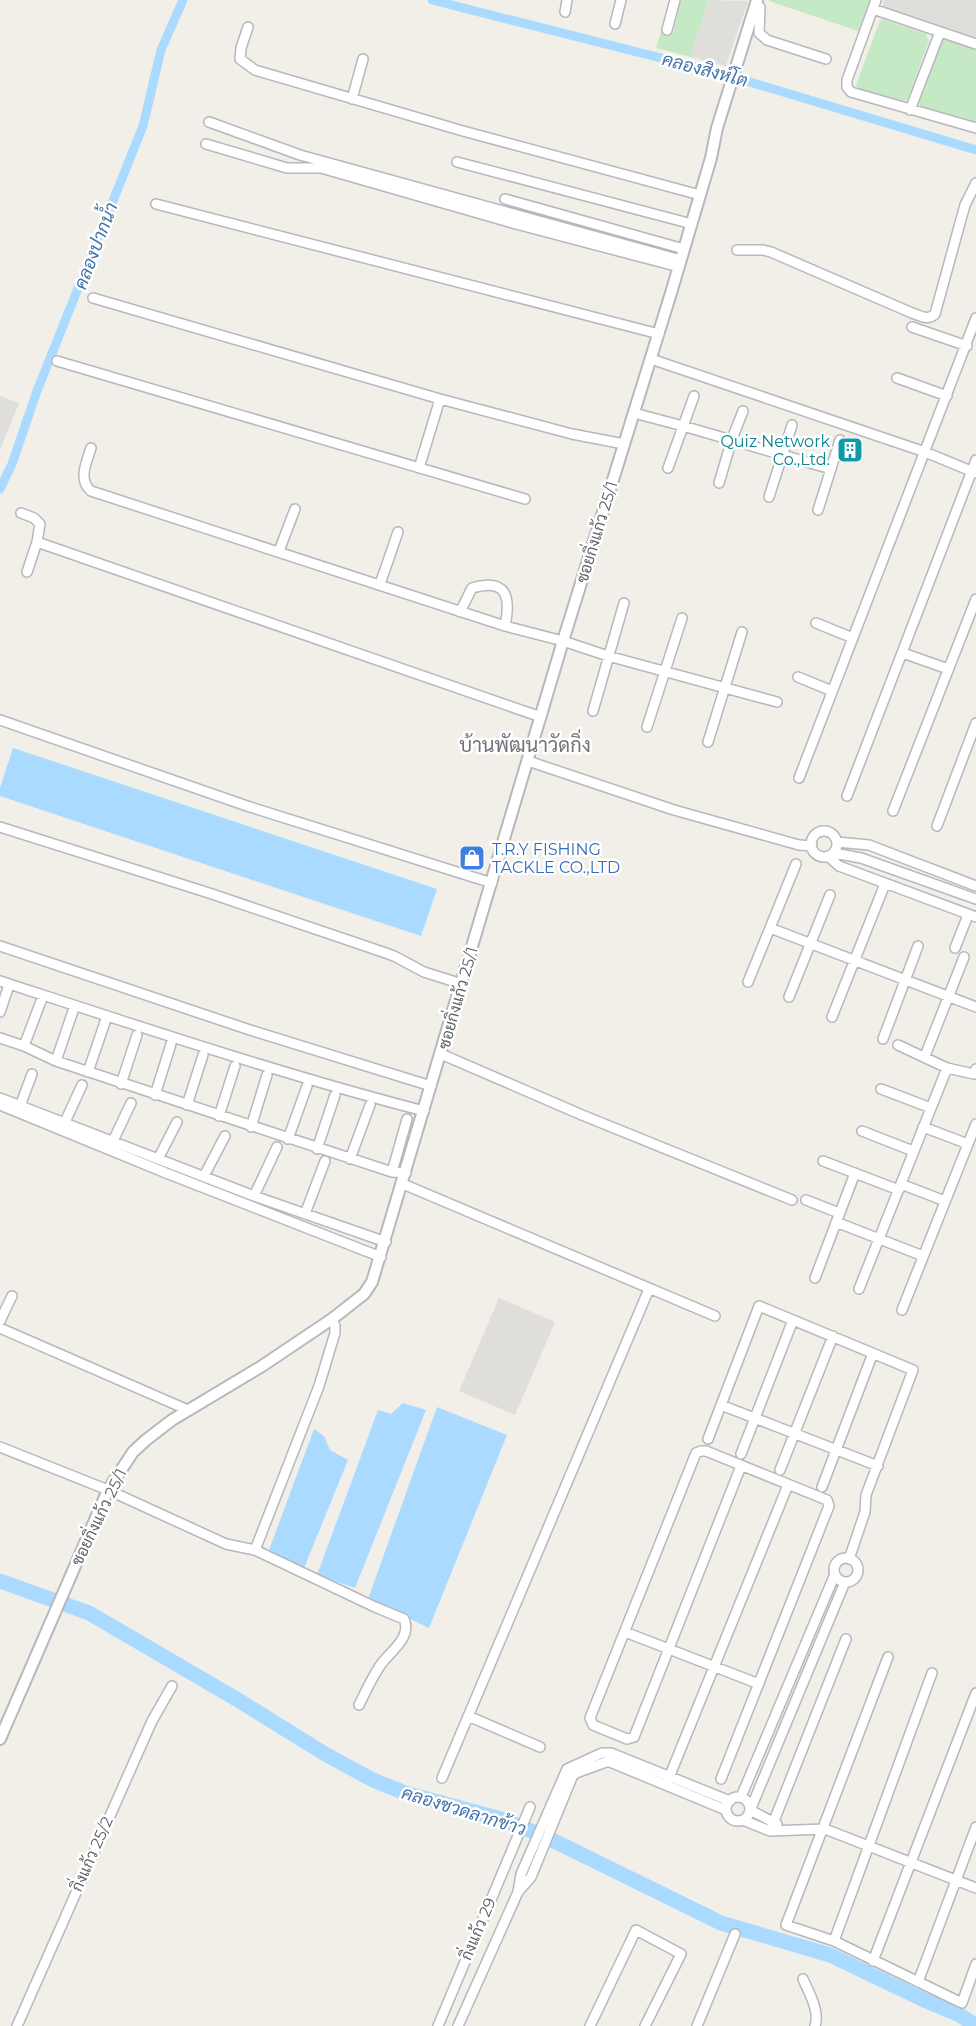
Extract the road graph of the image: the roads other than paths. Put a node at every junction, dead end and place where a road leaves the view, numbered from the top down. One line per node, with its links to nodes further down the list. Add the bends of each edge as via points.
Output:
1 (567, 0): 6 (street)
2 (621, 0): 7 (street)
3 (675, 0): 9 (street)
4 (757, 2): 13 (street, via 759,33 767,40); 21 (street, ซอยกิ่งแก้ว 25/1)
5 (875, 4): 10 (street); 15 (street, via 847,87 851,92)
6 (565, 12)
7 (615, 24)
8 (248, 27): 14 (street, via 240,54 246,65)
9 (667, 30)
10 (940, 32): 11 (street); 15 (street)
11 (976, 44)
12 (363, 59): 14 (street)
13 (826, 59)
14 (352, 99): 21 (street)
15 (910, 110): 17 (street)
16 (209, 122): 26 (street, via 300,155)
17 (976, 128)
18 (206, 144): 26 (street, via 287,168 321,168 509,222)
19 (457, 162): 24 (street)
20 (976, 183): 25 (street, via 965,205 931,318 912,314 763,249)
21 (700, 195): 24 (street, ซอยกิ่งแก้ว 25/1)
22 (506, 199): 26 (street)
23 (156, 204): 30 (street)
24 (692, 224): 26 (street, ซอยกิ่งแก้ว 25/1)
25 (737, 250)
26 (681, 259): 30 (street, ซอยกิ่งแก้ว 25/1)
27 (93, 298): 37 (street)
28 (976, 318): 31 (street)
29 (912, 327): 31 (street)
30 (659, 334): 32 (street, ซอยกิ่งแก้ว 25/1)
31 (967, 346): 36 (street)
32 (651, 359): 39 (street, ซอยกิ่งแก้ว 25/1); 46 (street)
33 (57, 361): 49 (street)
34 (897, 378): 36 (street)
35 (694, 396): 41 (street)
36 (947, 396): 46 (street)
37 (440, 399): 44 (street); 49 (street)
38 (743, 411): 42 (street)
39 (634, 413): 41 (street); 44 (street, ซอยกิ่งแก้ว 25/1)
40 (792, 425): 47 (street)
41 (683, 426): 42 (street); 50 (street)
42 (732, 440): 47 (street); 53 (street)
43 (840, 440): 51 (street)
44 (624, 444): 72 (street, ซอยกิ่งแก้ว 25/1)
45 (91, 448): 61 (street, via 83,480 91,491)
46 (925, 452): 52 (street); 71 (street)
47 (782, 455): 51 (street); 54 (street)
48 (976, 460): 52 (street)
49 (419, 468): 55 (street)
50 (668, 468)
51 (831, 470): 57 (street)
52 (974, 472): 73 (street)
53 (719, 483)
54 (769, 497)
55 (525, 499)
56 (295, 509): 61 (street)
57 (818, 510)
58 (21, 513): 60 (street, via 38,520)
59 (398, 532): 63 (street)
60 (37, 542): 62 (street); 82 (street)
61 (279, 551): 63 (street)
62 (27, 572)
63 (380, 584): 66 (street)
64 (976, 599): 75 (street)
65 (624, 603): 74 (street)
66 (460, 612): 69 (street); 69 (street, via 472,588 498,588 508,599)
67 (682, 618): 76 (street)
68 (816, 623): 71 (street)
69 (505, 626): 72 (street)
70 (742, 632): 78 (street)
71 (853, 638): 79 (street)
72 (563, 641): 74 (street); 82 (street, ซอยกิ่งแก้ว 25/1)
73 (903, 653): 75 (street); 89 (street)
74 (608, 656): 76 (street); 81 (street)
75 (948, 669): 90 (street)
76 (665, 672): 78 (street); 85 (street)
77 (798, 677): 79 (street)
78 (726, 688): 80 (street); 86 (street)
79 (832, 691): 88 (street)
80 (777, 702)
81 (593, 711)
82 (541, 717): 87 (street, ซอยกิ่งแก้ว 25/1)
83 (0, 720): 99 (street, via 247,806)
84 (976, 723): 91 (street)
85 (647, 727)
86 (708, 742)
87 (528, 760): 94 (street, via 674,810); 99 (street, ซอยกิ่งแก้ว 25/1)
88 (798, 778)
89 (847, 796)
90 (893, 811)
91 (937, 826)
92 (0, 827): 115 (street, via 394,956 424,972)
93 (837, 842): 94 (street, via 831,833 822,831 814,836); 95 (street, via 868,845); 96 (street)
94 (812, 846): 96 (street, via 818,856)
95 (890, 853): 98 (street); 101 (street)
96 (832, 855): 98 (street, via 861,858); 100 (street, via 839,866)
97 (796, 864): 105 (street)
98 (885, 867): 103 (street)
99 (492, 883): 115 (street, ซอยกิ่งแก้ว 25/1)
100 (885, 884): 104 (street); 111 (street)
101 (976, 886)
102 (830, 895): 106 (street)
103 (976, 899)
104 (972, 916): 109 (street)
105 (770, 928): 106 (street); 114 (street)
106 (810, 944): 111 (street); 117 (street)
107 (0, 946): 144 (street)
108 (918, 946): 113 (street)
109 (955, 948)
110 (964, 957): 118 (street)
111 (854, 961): 113 (street); 123 (street)
112 (0, 981): 155 (street, via 245,1061)
113 (904, 981): 118 (street); 127 (street)
114 (748, 982)
115 (462, 984): 131 (street, ซอยกิ่งแก้ว 25/1)
116 (8, 988): 122 (street)
117 (789, 997)
118 (949, 998): 120 (street); 133 (street)
119 (41, 1001): 130 (street)
120 (976, 1007)
121 (73, 1011): 134 (street)
122 (0, 1012)
123 (832, 1017)
124 (105, 1022): 137 (street)
125 (137, 1035): 141 (street)
126 (0, 1038): 130 (street)
127 (883, 1039)
128 (171, 1044): 146 (street)
129 (898, 1045): 133 (street)
130 (24, 1046): 134 (street)
131 (441, 1054): 144 (street, ซอยกิ่งแก้ว 25/1); 182 (street)
132 (203, 1055): 151 (street)
133 (925, 1056): 136 (street)
134 (56, 1061): 137 (street)
135 (235, 1066): 156 (street)
136 (946, 1068): 138 (street); 154 (street)
137 (88, 1072): 141 (street)
138 (975, 1073)
139 (32, 1074): 153 (street)
140 (267, 1075): 161 (street)
141 (121, 1084): 146 (street)
142 (82, 1085): 158 (street)
143 (307, 1086): 165 (street)
144 (431, 1086): 155 (street, ซอยกิ่งแก้ว 25/1)
145 (881, 1089): 154 (street)
146 (155, 1095): 151 (street)
147 (335, 1095): 169 (street)
148 (0, 1098): 153 (street)
149 (131, 1103): 166 (street)
150 (0, 1105): 190 (street)
151 (187, 1105): 156 (street)
152 (370, 1105): 172 (street)
153 (20, 1106): 158 (street)
154 (931, 1108): 162 (street)
155 (424, 1111): 176 (street, ซอยกิ่งแก้ว 25/1)
156 (219, 1116): 161 (street)
157 (406, 1119): 175 (street)
158 (65, 1122): 166 (street)
159 (177, 1122): 171 (street)
160 (976, 1124): 167 (street)
161 (250, 1127): 165 (street)
162 (923, 1127): 167 (street); 170 (street)
163 (862, 1131): 170 (street)
164 (225, 1136): 178 (street)
165 (288, 1139): 169 (street)
166 (113, 1141): 171 (street)
167 (968, 1144): 184 (street)
168 (277, 1147): 181 (street)
169 (317, 1149): 172 (street)
170 (914, 1151): 180 (street)
171 (158, 1159): 178 (street)
172 (350, 1159): 175 (street)
173 (325, 1161): 185 (street)
174 (823, 1161): 177 (street)
175 (392, 1172): 176 (street)
176 (406, 1173): 179 (street, ซอยกิ่งแก้ว 25/1)
177 (855, 1173): 180 (street); 186 (street)
178 (204, 1176): 181 (street)
179 (403, 1184): 188 (street, ซอยกิ่งแก้ว 25/1); 192 (street)
180 (900, 1187): 184 (street); 187 (street)
181 (254, 1196): 185 (street)
182 (792, 1200)
183 (806, 1200): 186 (street)
184 (945, 1201): 189 (street)
185 (305, 1214): 188 (street)
186 (838, 1217): 187 (street); 191 (street)
187 (879, 1239): 189 (street); 193 (street)
188 (386, 1242): 190 (street, ซอยกิ่งแก้ว 25/1)
189 (923, 1256): 195 (street)
190 (381, 1257): 197 (street, ซอยกิ่งแก้ว 25/1, via 364,1294)
191 (815, 1278)
192 (649, 1289): 196 (street); 233 (street)
193 (859, 1289)
194 (12, 1296): 199 (street)
195 (902, 1310)
196 (715, 1316)
197 (332, 1319): 204 (street, ซอยกิ่งแก้ว 25/1); 217 (street, via 335,1334 319,1386)
198 (793, 1320): 201 (street); 203 (street, via 759,1306); 205 (street)
199 (0, 1321)
200 (0, 1328): 204 (street)
201 (833, 1336): 202 (street); 206 (street)
202 (873, 1353): 209 (street); 212 (street, via 913,1370)
203 (721, 1405): 205 (street); 207 (street)
204 (188, 1410): 216 (street, ซอยกิ่งแก้ว 25/1, via 133,1452)
205 (754, 1418): 206 (street); 210 (street)
206 (795, 1433): 209 (street); 213 (street)
207 (708, 1439)
208 (0, 1446): 216 (street)
209 (837, 1449): 212 (street); 215 (street)
210 (741, 1454)
211 (741, 1466): 214 (street); 221 (street, via 706,1451 696,1453); 223 (street)
212 (878, 1466): 218 (street)
213 (780, 1470)
214 (788, 1485): 225 (street); 227 (street, via 827,1500 829,1506)
215 (822, 1487)
216 (108, 1490): 217 (street, via 226,1544); 234 (street, ซอยกิ่งแก้ว 25/1)
217 (255, 1550): 232 (street, via 404,1619 406,1630 402,1640 381,1663)
218 (849, 1559): 219 (street, via 838,1562); 220 (street, via 858,1571 854,1579)
219 (835, 1574): 220 (street); 230 (street)
220 (845, 1582): 231 (street)
221 (625, 1632): 223 (street); 223 (street, via 590,1718 593,1725 627,1739 634,1737)
222 (846, 1639): 244 (street)
223 (669, 1649): 225 (street)
224 (888, 1657): 246 (street)
225 (716, 1666): 227 (street); 238 (street)
226 (932, 1673): 250 (street)
227 (759, 1684): 237 (street)
228 (172, 1686): 260 (street, กิ่งแก้ว 25/2, via 152,1720)
229 (976, 1693): 251 (street)
230 (785, 1695): 231 (street); 240 (street)
231 (796, 1701): 243 (street)
232 (359, 1705)
233 (468, 1716): 235 (street); 236 (street)
234 (0, 1738)
235 (540, 1747)
236 (442, 1778)
237 (721, 1779)
238 (668, 1780): 239 (street, via 606,1752 567,1769); 241 (street)
239 (563, 1785): 249 (street, via 543,1823); 249 (street, via 550,1831)
240 (741, 1797): 241 (street, via 735,1797); 243 (street, via 748,1803)
241 (728, 1805): 243 (street, via 729,1816 734,1820)
242 (529, 1810): 261 (street, กิ่งแก้ว 29)
243 (748, 1814): 244 (street); 247 (street)
244 (774, 1820): 247 (street); 248 (street)
245 (976, 1827): 252 (street)
246 (823, 1830): 248 (street); 250 (street); 255 (street, via 786,1924)
247 (770, 1831): 248 (street)
248 (785, 1831)
249 (539, 1844): 262 (street, via 531,1877 518,1892)
250 (869, 1846): 251 (street); 255 (street)
251 (911, 1863): 252 (street); 256 (street)
252 (956, 1880): 253 (street); 259 (street)
253 (976, 1888)
254 (735, 1934): 265 (street)
255 (834, 1941): 256 (street)
256 (873, 1961): 259 (street)
257 (976, 1964): 259 (street, via 962,2003)
258 (803, 1979): 266 (street, via 816,2012)
259 (918, 1982)
260 (17, 2026)
261 (438, 2026)
262 (458, 2026)
263 (590, 2026): 264 (street, via 636,1930 681,1954)
264 (645, 2026)
265 (697, 2026)
266 (815, 2026)

